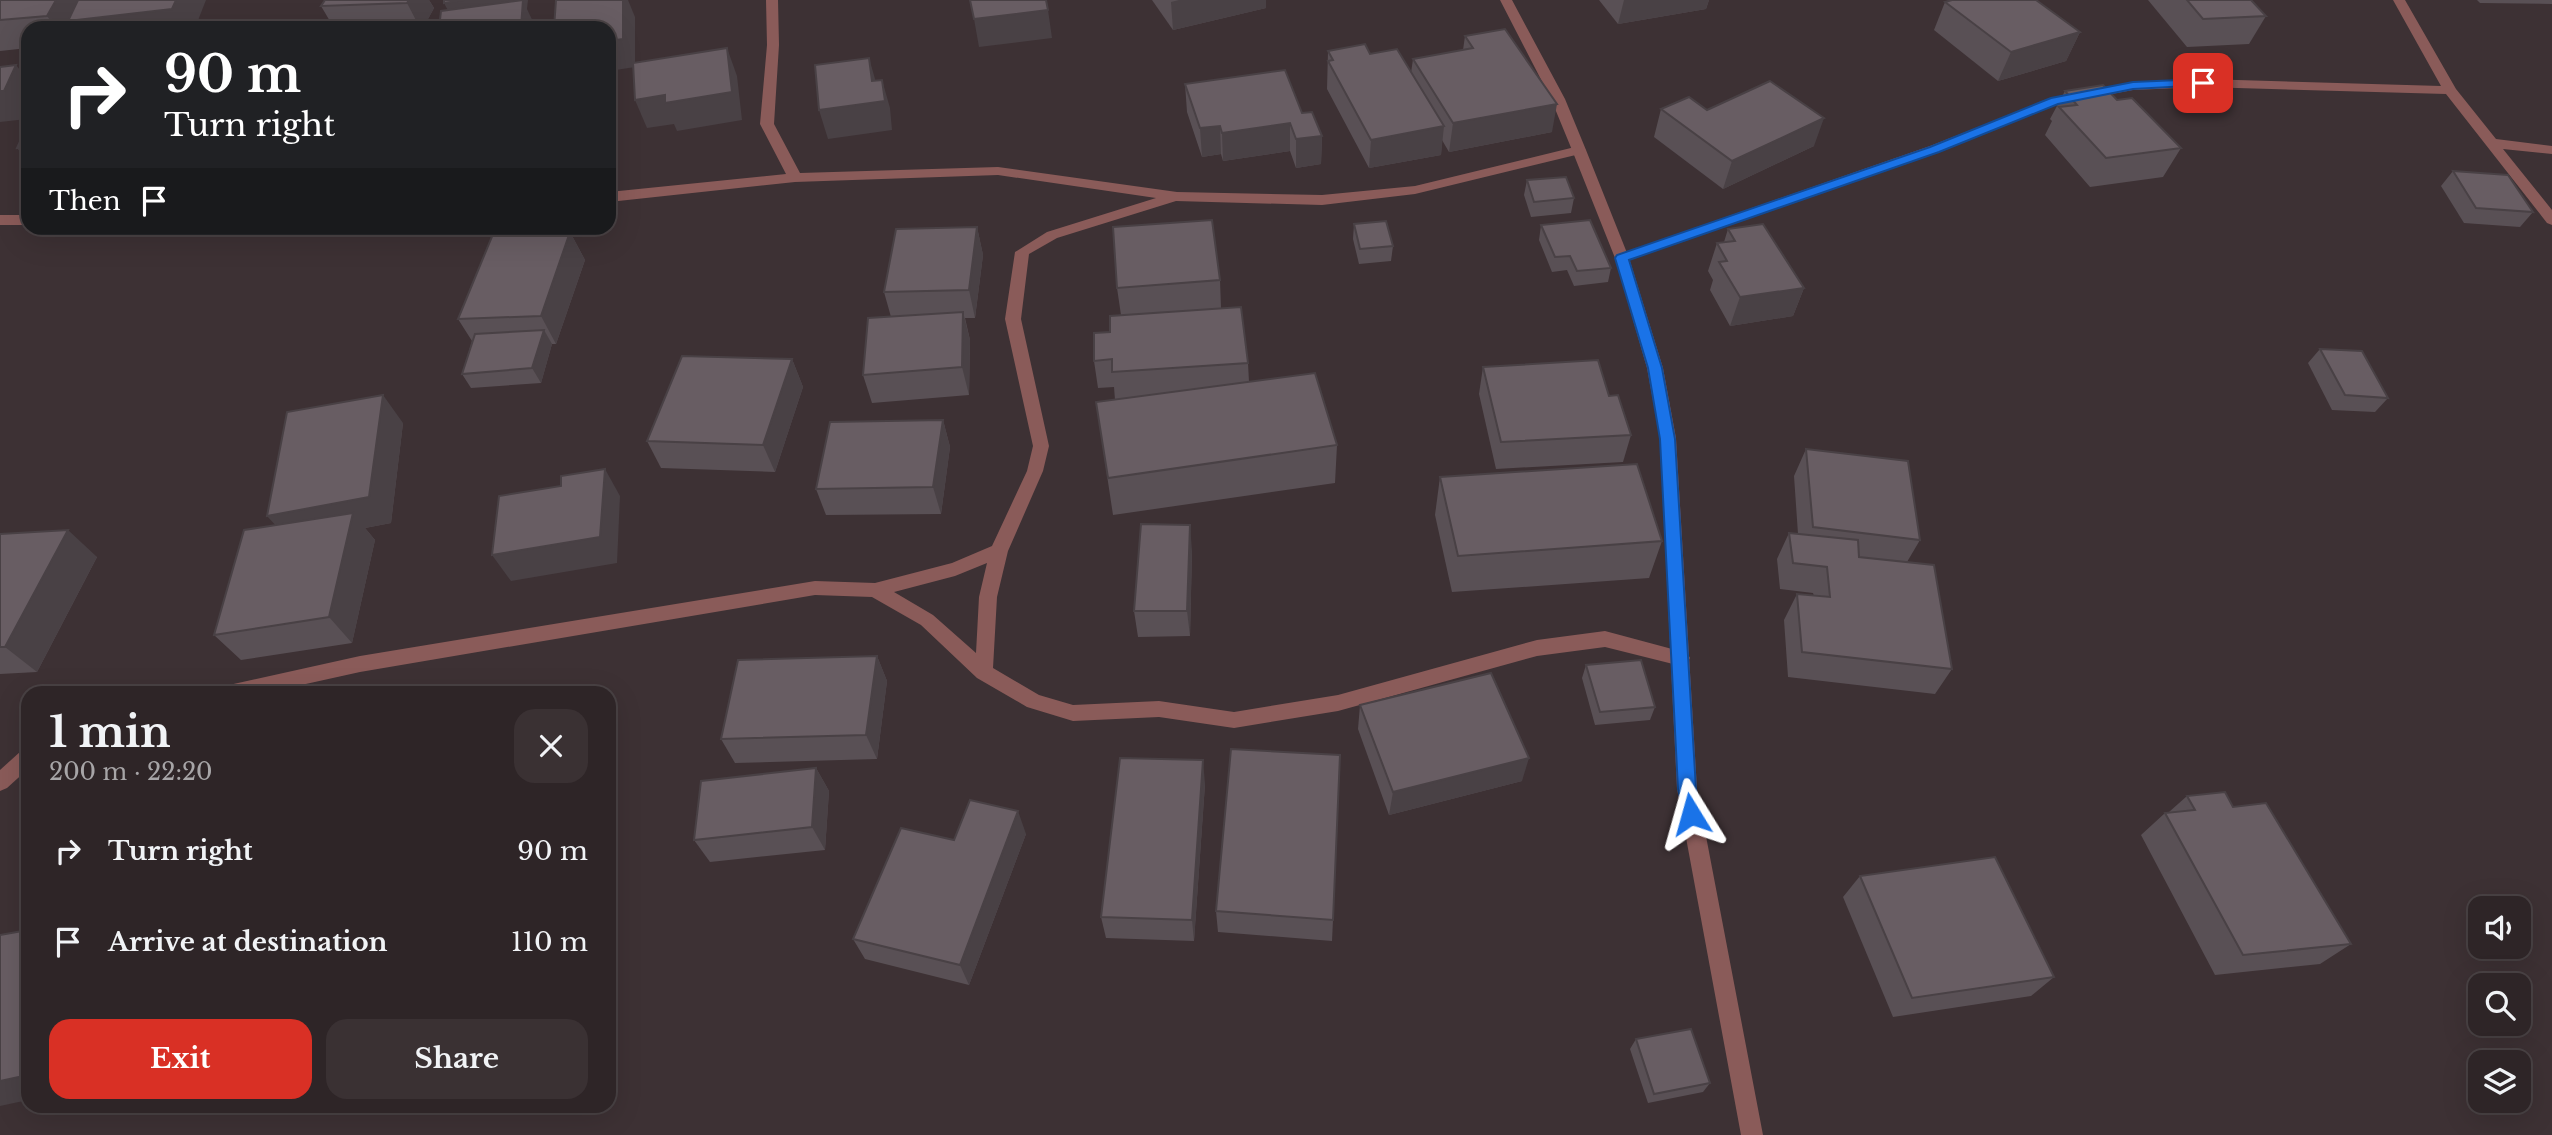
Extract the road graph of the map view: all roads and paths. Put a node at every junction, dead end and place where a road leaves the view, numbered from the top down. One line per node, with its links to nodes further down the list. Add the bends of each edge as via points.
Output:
1 (772, 0): 8 (street, via 768,124)
2 (1506, 0): 6 (street)
3 (2399, 0): 4 (street)
4 (2450, 90): 5 (street); 14 (street, via 2203,83 2133,86 2055,101 1934,149)
5 (2491, 143): 7 (street); 13 (street)
6 (1579, 150): 10 (street, via 1415,190 1322,200); 14 (street)
7 (2552, 150)
8 (795, 178): 9 (street); 10 (street, via 998,171)
9 (616, 196)
10 (1177, 197): 15 (street, via 1052,235 1022,252 1013,319 1041,446 1035,471)
11 (0, 220): 12 (street)
12 (21, 220)
13 (2552, 220)
14 (1622, 258): 17 (street, via 1655,368 1668,439)
15 (999, 551): 16 (street, via 955,569); 18 (street, via 988,597)
16 (875, 590): 18 (street, via 927,621); 19 (street, via 815,588 360,664)
17 (1681, 658): 18 (street, via 1605,639 1551,646 1338,704 1234,720 1159,709 1073,713 1034,701); 22 (street, via 1687,789)
18 (984, 672)
19 (261, 686)
20 (21, 763): 21 (street)
21 (0, 782)
22 (1752, 1135)

